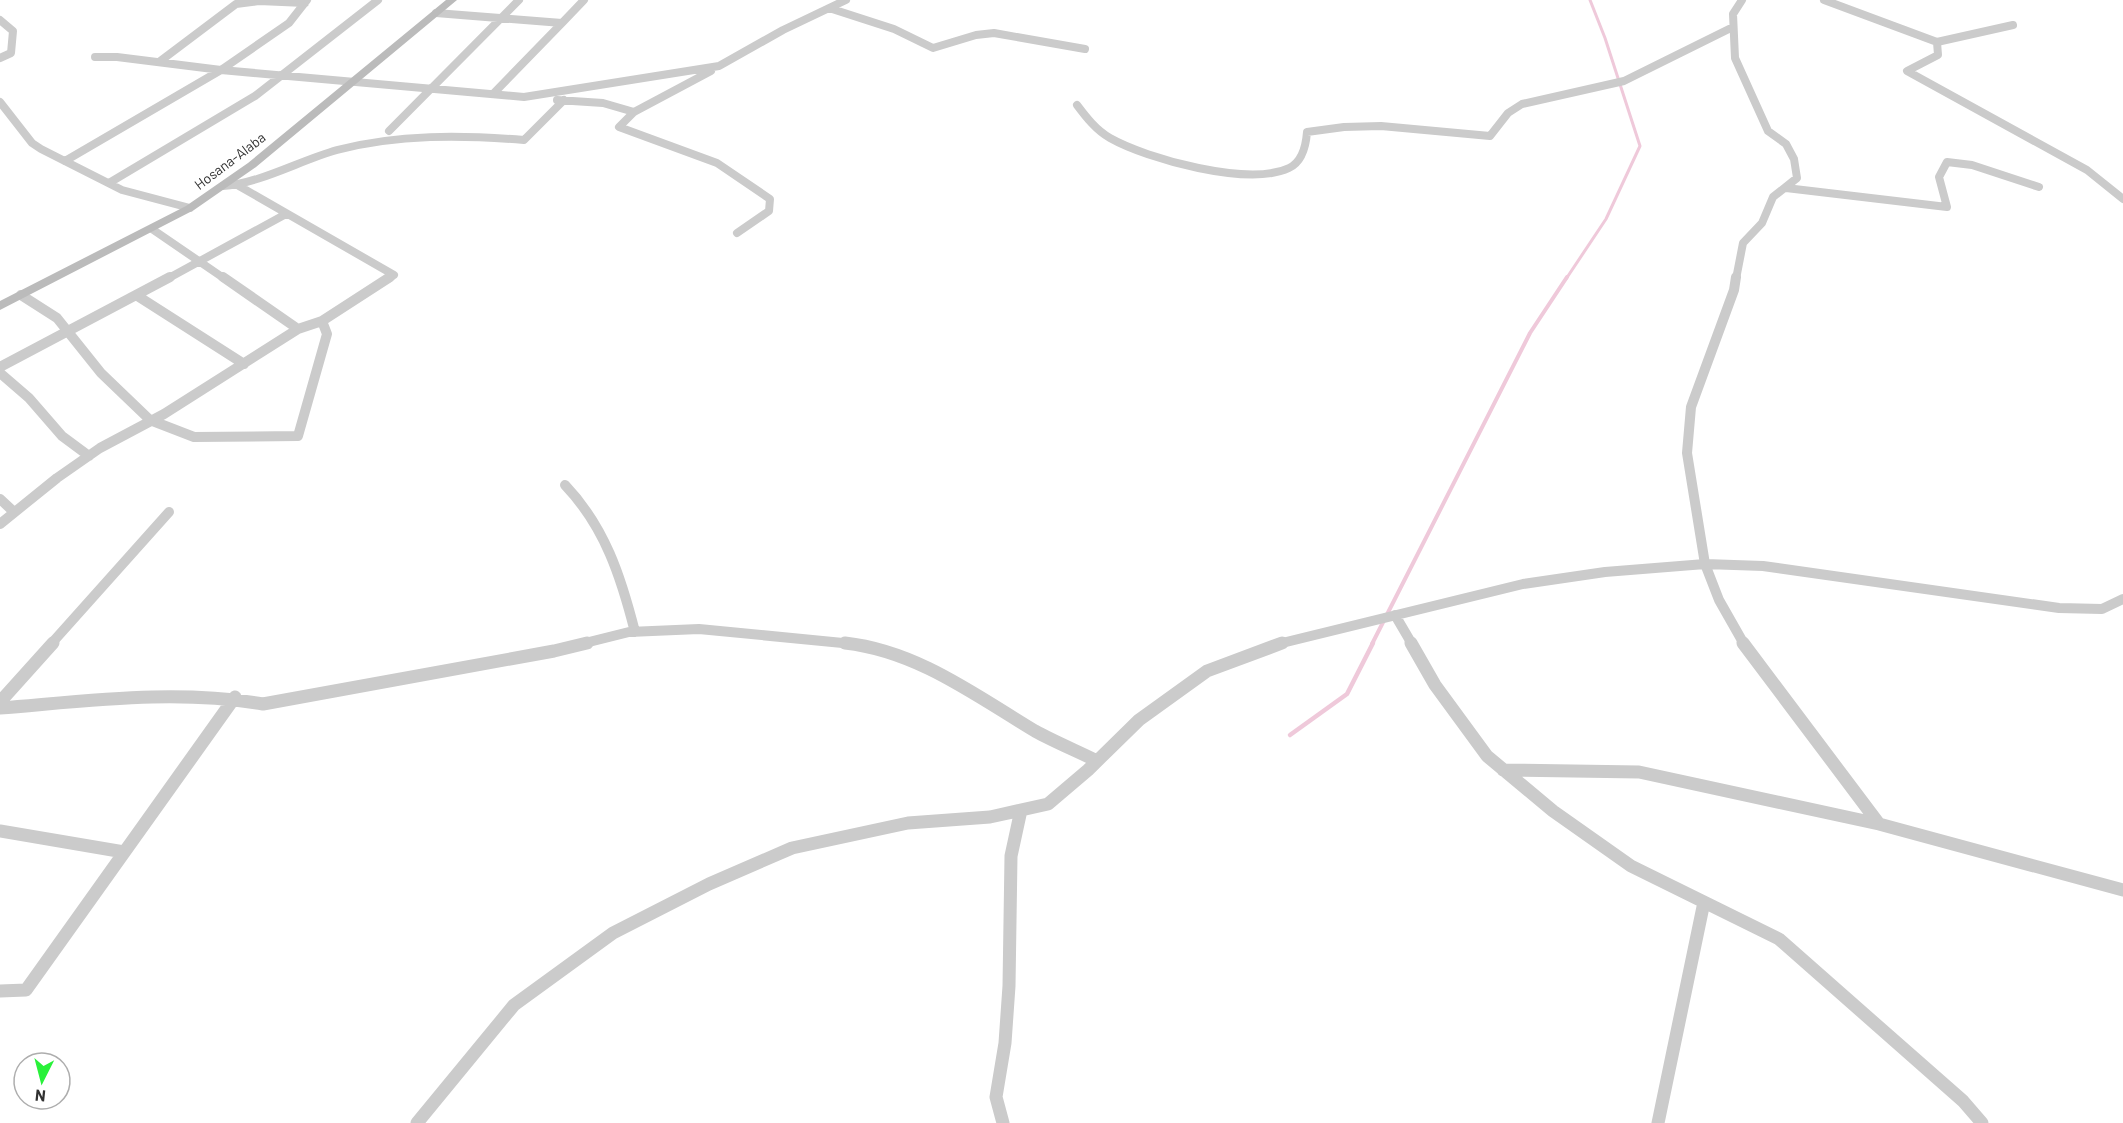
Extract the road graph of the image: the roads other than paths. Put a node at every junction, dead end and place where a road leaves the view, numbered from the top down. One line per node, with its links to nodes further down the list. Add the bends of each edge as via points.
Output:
1 (378, 0): 23 (street)
2 (452, 0): 10 (main road, Hosana-Alaba)
3 (519, 0): 11 (street)
4 (584, 0): 13 (street)
5 (846, 0): 9 (street)
6 (1742, 0): 15 (street, via 1733,14)
7 (1824, 0): 16 (street)
8 (306, 1): 20 (street, via 236,4); 22 (street, via 289,23)
9 (829, 8): 17 (street, via 894,28 933,48 994,33); 21 (street)
10 (436, 13): 11 (street); 24 (main road, Hosana-Alaba)
11 (500, 18): 13 (street); 25 (street)
12 (0, 20): 19 (street, via 13,31 11,53)
13 (562, 23): 26 (street)
14 (2013, 25): 16 (street)
15 (1733, 27): 30 (street, via 1624,81 1522,104 1508,113 1490,136 1362,125 1316,130 1307,132 1299,159 1290,167 1266,173 1211,170 1139,150 1108,136); 38 (street, via 1736,58 1758,110 1768,131 1786,144 1794,159 1797,178)
16 (1937, 42): 39 (street, via 1938,54 1907,71 2087,170)
17 (1085, 49)
18 (95, 57): 20 (street)
19 (0, 58)
20 (159, 62): 22 (street)
21 (719, 66): 27 (street); 31 (street)
22 (221, 70): 23 (street); 33 (street)
23 (284, 75): 24 (street); 34 (street)
24 (352, 81): 25 (street); 35 (main road, Hosana-Alaba)
25 (429, 89): 26 (street); 32 (street)
26 (493, 94): 27 (street)
27 (524, 97): 28 (street)
28 (564, 100): 31 (street, via 603,103); 36 (street, via 524,140 479,136 352,146 306,159)
29 (0, 102): 33 (street, via 32,143)
30 (1077, 105)
31 (634, 112): 43 (street, via 619,127 717,163 770,199 769,211)
32 (389, 131)
33 (65, 161): 34 (street)
34 (109, 183): 40 (street)
35 (223, 186): 36 (street); 40 (main road, Hosana-Alaba)
36 (239, 186): 41 (street)
37 (2039, 187): 38 (street, via 1972,165 1947,162 1939,177 1947,207)
38 (1786, 188): 61 (street, via 1773,197 1762,223 1743,243 1734,290 1691,407 1687,453)
39 (2123, 199)
40 (190, 208): 42 (main road, Hosana-Alaba)
41 (286, 214): 44 (street); 48 (street, via 394,275)
42 (153, 229): 44 (street); 45 (main road, Hosana-Alaba)
43 (737, 233)
44 (198, 261): 46 (street); 49 (street)
45 (21, 295): 47 (main road, Hosana-Alaba); 50 (street, via 57,318)
46 (136, 295): 50 (street); 51 (street)
47 (0, 306)
48 (322, 321): 49 (street); 54 (street, via 327,334 298,436 194,437)
49 (298, 329): 51 (street)
50 (68, 333): 52 (street); 54 (street, via 101,373)
51 (244, 364): 54 (street)
52 (0, 367)
53 (0, 374): 55 (street, via 62,436)
54 (150, 420): 55 (street)
55 (89, 456): 58 (street)
56 (565, 485): 64 (street, via 583,502 617,566)
57 (0, 500): 58 (street)
58 (14, 512): 60 (street)
59 (169, 512): 66 (street)
60 (0, 524)
61 (1705, 564): 62 (street, via 1763,566 2059,608 2103,609); 63 (street, via 1523,584); 71 (street, via 1742,641)
62 (2123, 598)
63 (1395, 615): 68 (street, via 1289,640 1207,671 1139,720); 69 (street, via 1435,685 1486,756)
64 (635, 632): 65 (street, via 492,663 263,704); 68 (street, via 685,628 765,633 849,643 917,661 1037,732)
65 (235, 698): 67 (street, via 142,697); 73 (street)
66 (0, 702)
67 (0, 708)
68 (1097, 761): 70 (street, via 1048,804)
69 (1503, 770): 71 (street, via 1639,772); 75 (street, via 1632,866)
70 (1021, 810): 77 (street, via 990,817 908,823 792,848 709,884 613,933 514,1005); 78 (street, via 1011,856 1009,986 996,1097)
71 (1879, 824): 74 (street)
72 (0, 831): 73 (street)
73 (124, 852): 76 (street, via 26,990)
74 (2123, 890)
75 (1704, 902): 79 (street); 80 (street, via 1779,939 1963,1101)
76 (0, 991)
77 (417, 1123)
78 (1003, 1123)
79 (1658, 1123)
80 (1982, 1123)

